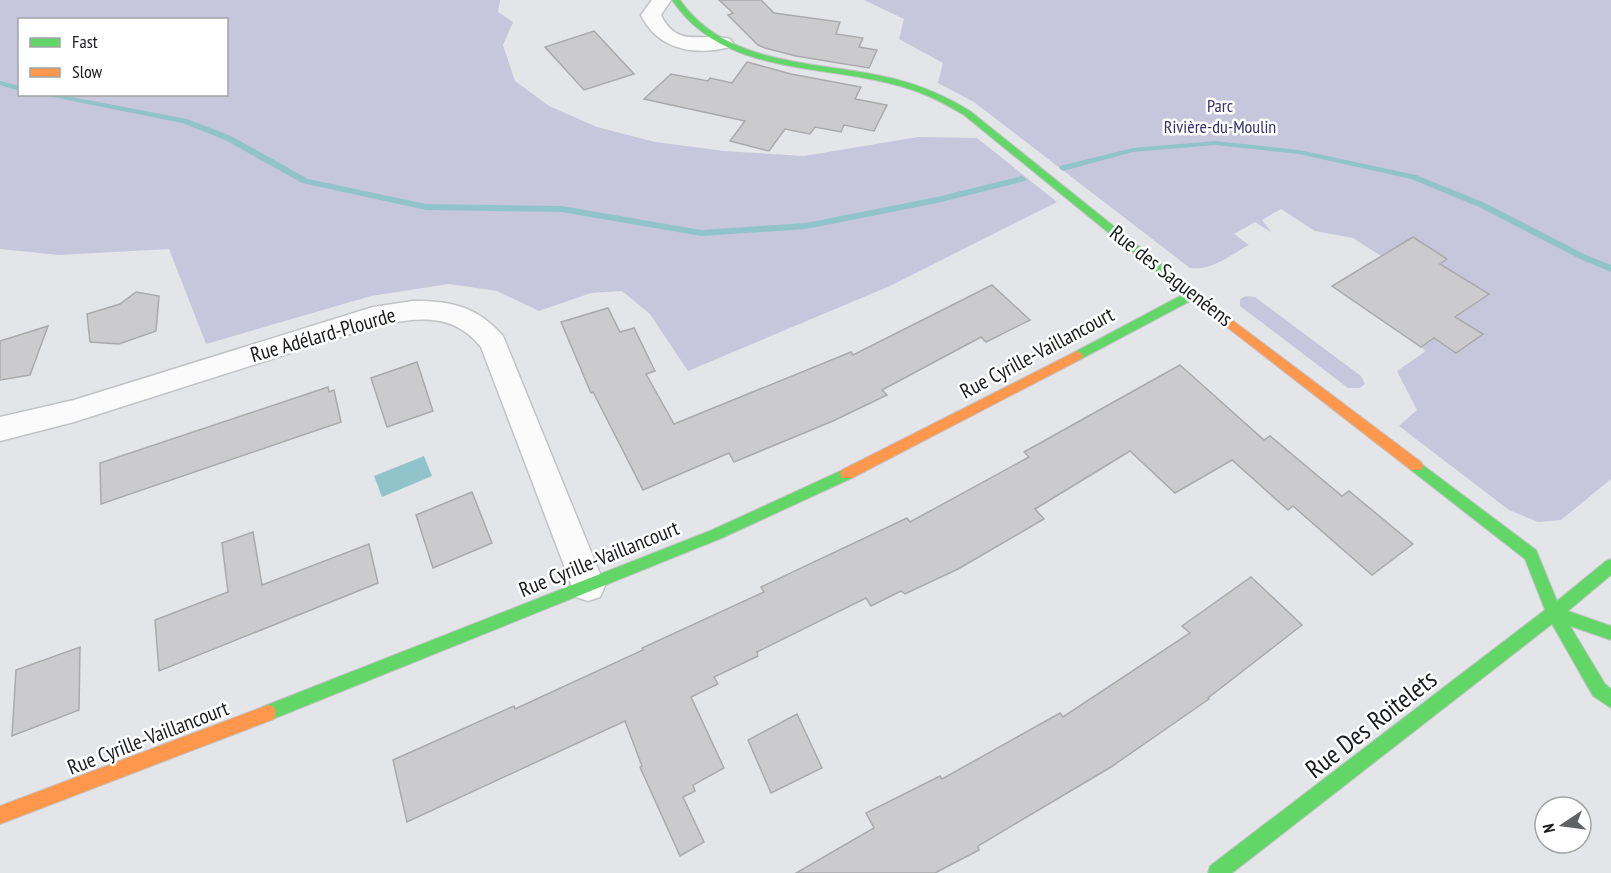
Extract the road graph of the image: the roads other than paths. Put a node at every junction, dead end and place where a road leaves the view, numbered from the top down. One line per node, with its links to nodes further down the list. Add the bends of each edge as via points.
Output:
1 (662, 0): 3 (street, Rue des Saguenéens, via 651,15 663,34 687,44)
2 (676, 0): 3 (street, Rue des Saguenéens, via 692,20)
3 (723, 43): 4 (street, Rue des Saguenéens, via 751,55 916,87 952,103)
4 (1192, 294): 7 (street, Rue Cyrille-Vaillancourt, via 818,489); 8 (street, Rue des Saguenéens, via 1531,555)
5 (0, 429): 7 (street, Rue Adélard-Plourde, via 74,411 373,317 416,309 449,313 477,326 493,343)
6 (1611, 566): 8 (street)
7 (588, 586): 11 (street, Rue Cyrille-Vaillancourt, via 329,691)
8 (1554, 613): 9 (street); 10 (street, Rue des Saguenéens, via 1599,690); 12 (street, Rue Des Roitelets)
9 (1611, 633)
10 (1611, 700)
11 (0, 815)
12 (1217, 873)

